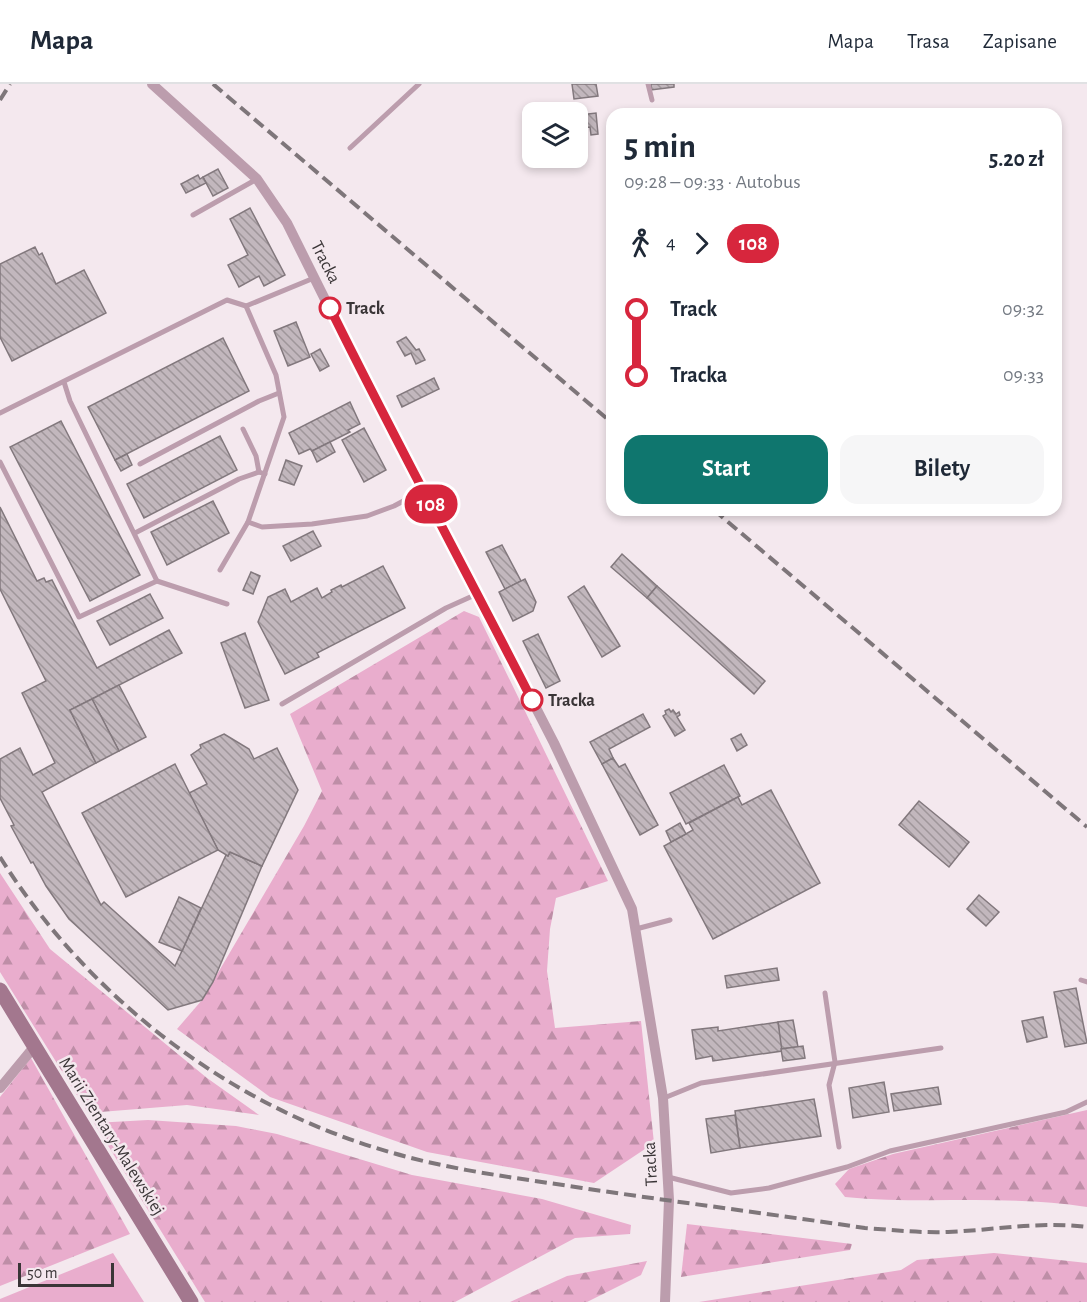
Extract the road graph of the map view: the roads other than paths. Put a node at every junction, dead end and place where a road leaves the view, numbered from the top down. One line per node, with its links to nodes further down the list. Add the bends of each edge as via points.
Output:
1 (152, 84): 6 (street, Tracka)
2 (419, 84): 5 (lane)
3 (648, 84): 4 (lane)
4 (652, 100)
5 (350, 148)
6 (257, 179): 7 (lane); 8 (street, Tracka, via 287,223)
7 (193, 215)
8 (315, 278): 9 (lane); 17 (street, Tracka)
9 (246, 306): 10 (lane, via 227,300); 11 (lane, via 276,375)
10 (64, 382): 12 (lane); 19 (lane)
11 (279, 393): 15 (lane); 16 (lane, via 284,417)
12 (0, 413)
13 (243, 429): 16 (lane)
14 (0, 462): 21 (lane, via 79,617)
15 (140, 464)
16 (262, 473): 18 (lane); 19 (lane, via 239,479)
17 (424, 490): 18 (lane, via 367,516 262,527); 22 (street, Tracka)
18 (248, 522): 20 (lane)
19 (135, 533): 21 (lane)
20 (220, 570)
21 (157, 581): 23 (lane)
22 (477, 594): 24 (lane, via 446,608); 26 (street, Tracka, via 555,743 632,909)
23 (227, 604)
24 (282, 704)
25 (670, 920): 26 (lane)
26 (636, 929): 33 (street, Tracka)
27 (0, 990): 29 (street, Marii Zientary-Malewskiej)
28 (825, 993): 31 (lane)
29 (34, 1047): 32 (street); 37 (street, Marii Zientary-Malewskiej)
30 (941, 1048): 31 (lane)
31 (835, 1062): 33 (lane, via 701,1083); 35 (lane, via 830,1085)
32 (0, 1088)
33 (663, 1098): 36 (street, Tracka)
34 (1087, 1102): 36 (lane, via 1066,1112 890,1151 769,1188 731,1193)
35 (838, 1147)
36 (668, 1176): 38 (street, Tracka)
37 (191, 1302)
38 (665, 1302)

